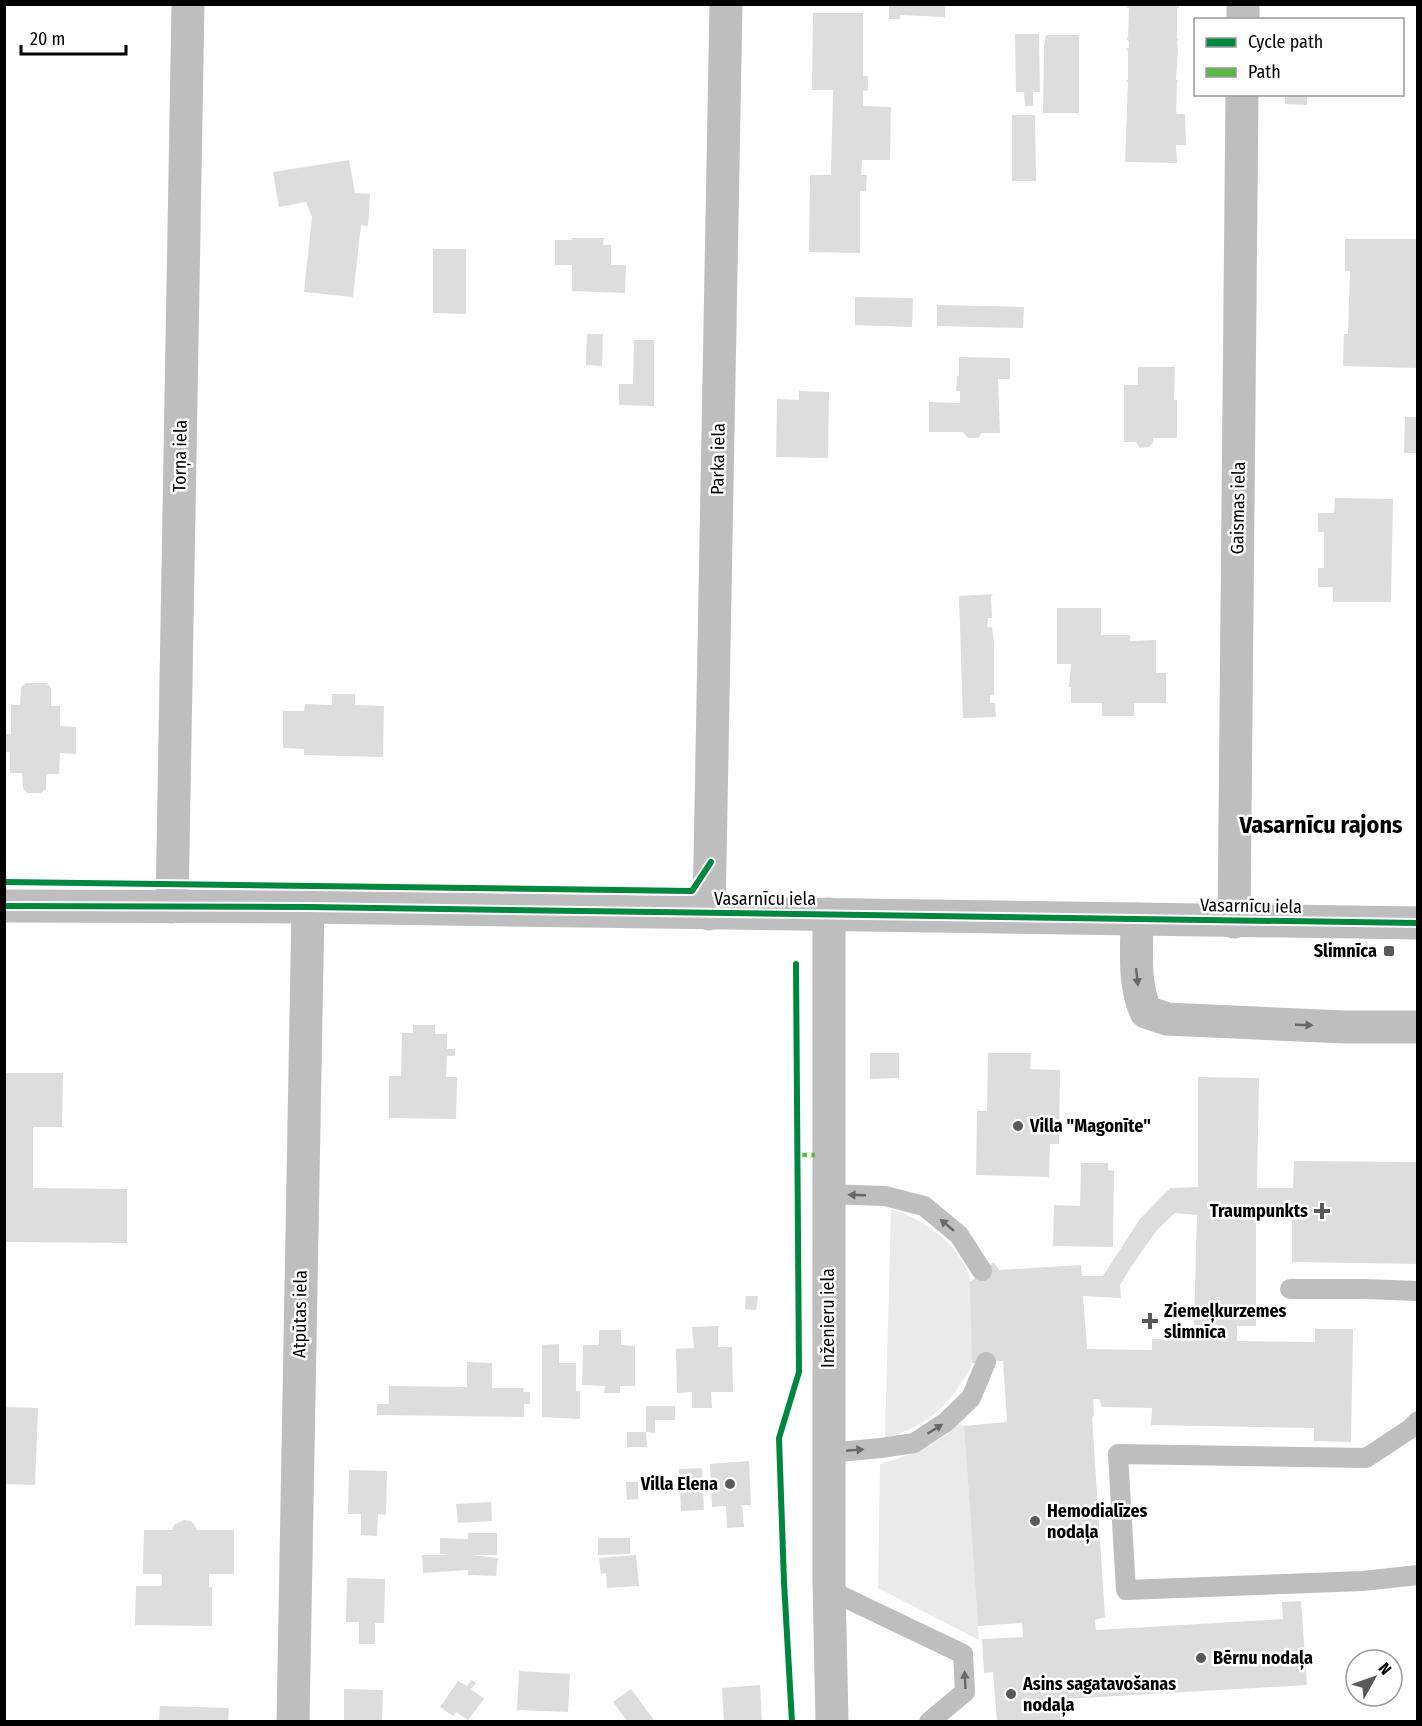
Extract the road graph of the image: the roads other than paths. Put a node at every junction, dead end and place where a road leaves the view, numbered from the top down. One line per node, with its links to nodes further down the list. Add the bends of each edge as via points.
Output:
1 (188, 4): 5 (street, Torņa iela)
2 (726, 4): 7 (street, Parka iela)
3 (1242, 96): 10 (street, Gaismas iela)
4 (4, 906): 5 (street, Vasarnīcu iela)
5 (172, 907): 6 (street, Vasarnīcu iela)
6 (308, 908): 7 (street, Vasarnīcu iela); 22 (street, Atpūtas iela)
7 (709, 914): 8 (street, Vasarnīcu iela)
8 (829, 914): 9 (street, Vasarnīcu iela); 13 (street, Inženieru iela)
9 (1137, 919): 10 (street, Vasarnīcu iela); 12 (street, one-way to 12, via 1136,965 1146,1012 1178,1020)
10 (1234, 922): 11 (street, Vasarnīcu iela)
11 (1418, 923)
12 (1418, 1027)
13 (828, 1194): 14 (lane, one-way to 13, via 959,1235 924,1206 885,1196); 19 (street, Inženieru iela)
14 (982, 1271)
15 (1290, 1289): 16 (lane)
16 (1418, 1291)
17 (986, 1362): 19 (lane, one-way to 17, via 914,1443 946,1422 971,1398)
18 (1418, 1421): 20 (lane, via 1366,1458 1118,1454 1126,1590 1363,1581)
19 (829, 1453): 21 (street, Inženieru iela)
20 (1418, 1575)
21 (829, 1590): 23 (street, Inženieru iela); 24 (lane, one-way to 21, via 965,1692 963,1654)
22 (293, 1722)
23 (832, 1722)
24 (929, 1722)

